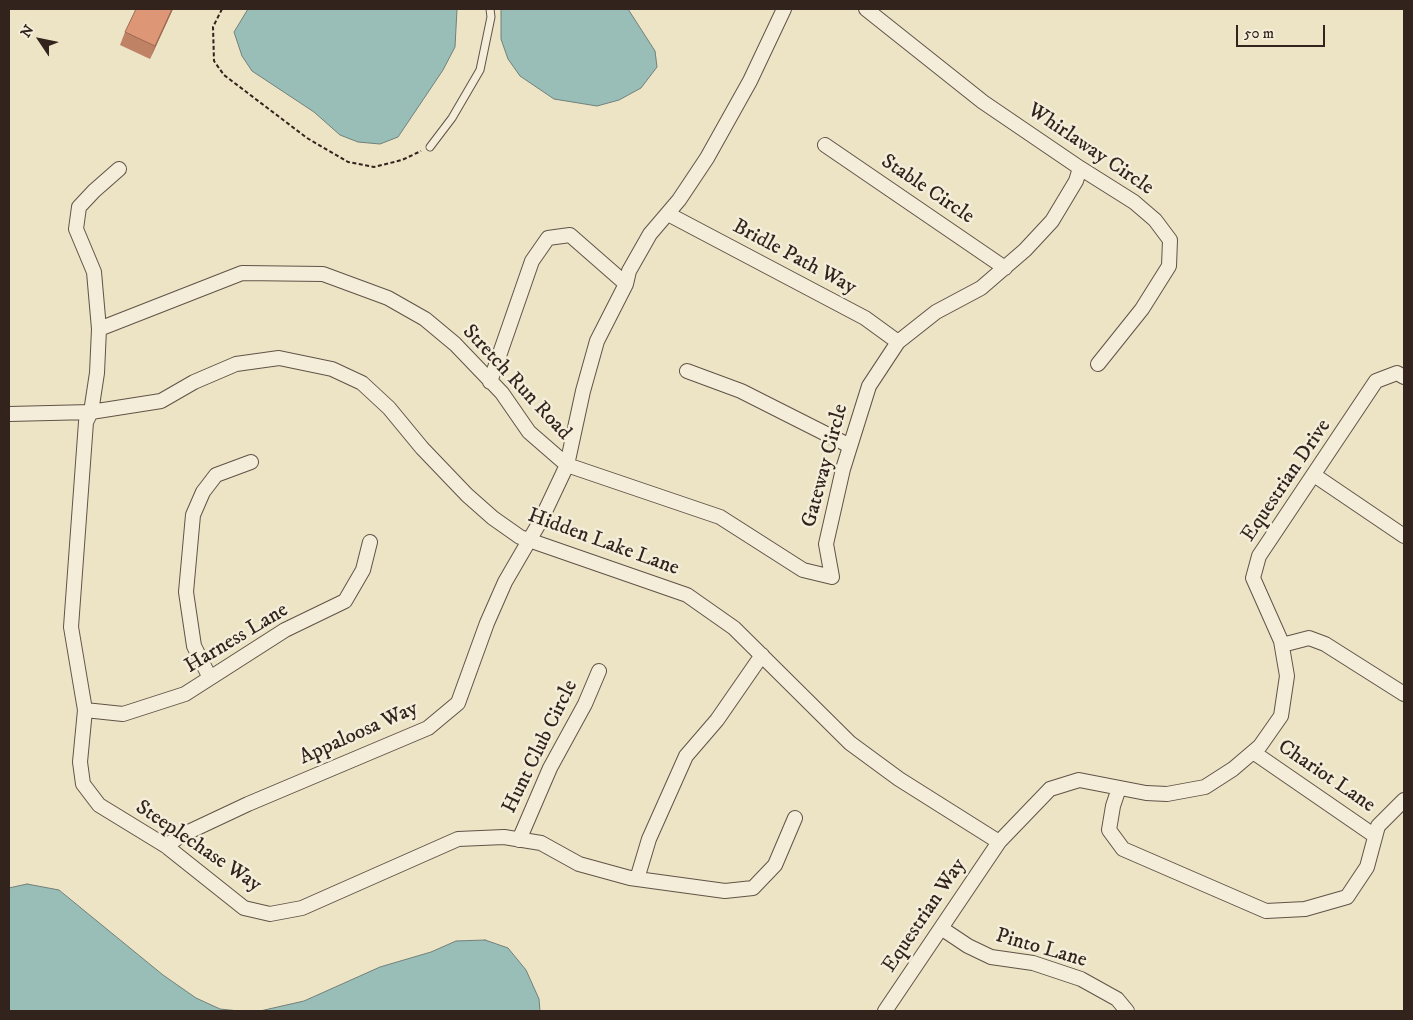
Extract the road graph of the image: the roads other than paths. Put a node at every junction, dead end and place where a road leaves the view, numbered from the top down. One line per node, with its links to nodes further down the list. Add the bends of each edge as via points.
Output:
1 (490, 9): 5 (lane, via 480,70 452,118)
2 (784, 9): 8 (street, Appaloosa Way, via 732,115)
3 (866, 9): 6 (street, Whirlaway Circle, via 983,102)
4 (825, 145): 9 (street, Stable Circle)
5 (430, 147)
6 (1080, 168): 9 (street, Gateway Circle, via 1076,181 1052,221); 13 (street, Whirlaway Circle, via 1134,202 1155,220 1170,240 1169,266 1142,309)
7 (120, 169): 11 (street, Steeplechase Way, via 79,207 76,229 94,272)
8 (668, 214): 10 (street, Appaloosa Way, via 638,251); 12 (street, Bridle Path Way, via 865,318)
9 (1005, 268): 12 (street, Gateway Circle, via 981,288 936,312)
10 (626, 284): 16 (street, via 570,235 548,238 532,261); 21 (street, Appaloosa Way, via 597,341)
11 (99, 329): 16 (street, Stretch Run Road, via 242,273 323,274 388,298 425,319 455,344); 17 (street, Steeplechase Way)
12 (898, 342): 19 (street, Gateway Circle, via 869,386)
13 (1098, 364)
14 (687, 371): 19 (street, via 741,391)
15 (1404, 377): 22 (street, Equestrian Drive, via 1397,373 1376,381)
16 (490, 382): 21 (street, Stretch Run Road, via 502,393 529,432)
17 (91, 412): 18 (street, Hidden Lake Lane); 24 (street, Hidden Lake Lane, via 161,401 236,364 279,358 332,369 362,384 389,408 467,495 493,518); 31 (street, Steeplechase Way, via 86,422 71,627)
18 (9, 414)
19 (850, 446): 21 (street, Gateway Circle, via 826,544 832,577 803,570 720,517)
20 (251, 462): 29 (street, via 216,475 203,492 193,515 186,592 194,646)
21 (567, 465): 24 (street, Appaloosa Way)
22 (1314, 475): 23 (street); 26 (street, Equestrian Drive, via 1260,556 1253,578)
23 (1404, 536)
24 (530, 541): 27 (street, Hidden Lake Lane, via 687,595 734,628); 39 (street, Appaloosa Way, via 505,582 458,702 428,728 248,804)
25 (370, 542): 29 (street, Harness Lane, via 363,570 345,601 285,630)
26 (1282, 645): 30 (street, via 1308,638 1325,644); 32 (street, Equestrian Drive, via 1287,676 1281,716)
27 (762, 655): 38 (street, Hidden Lake Lane, via 850,743 899,779); 40 (street, via 717,720 686,756 649,839)
28 (599, 671): 37 (street, Hunt Club Circle, via 550,768)
29 (210, 678): 31 (street, Harness Lane, via 185,694 123,714)
30 (1404, 694)
31 (84, 710): 39 (street, Steeplechase Way, via 80,762 83,784 99,805)
32 (1254, 752): 33 (street, Equestrian Drive, via 1205,786 1167,794); 36 (street, Chariot Lane)
33 (1119, 788): 36 (street, via 1109,830 1123,849 1266,911 1305,909 1347,897 1367,867); 38 (street, Equestrian Drive, via 1079,780 1050,789)
34 (1404, 800): 36 (street, via 1378,826)
35 (795, 818): 40 (street, Steeplechase Way, via 775,865 753,888 725,891)
36 (1376, 836)
37 (519, 840): 39 (street, Steeplechase Way, via 504,837 458,839 302,908 270,914 244,908); 40 (street, Steeplechase Way, via 541,843 579,864)
38 (999, 842): 41 (street, Equestrian Way)
39 (166, 846)
40 (637, 879)
41 (941, 928): 42 (street, Equestrian Way); 43 (street, Pinto Lane, via 991,957 1033,963 1081,979 1117,999)
42 (885, 1011)
43 (1127, 1011)

